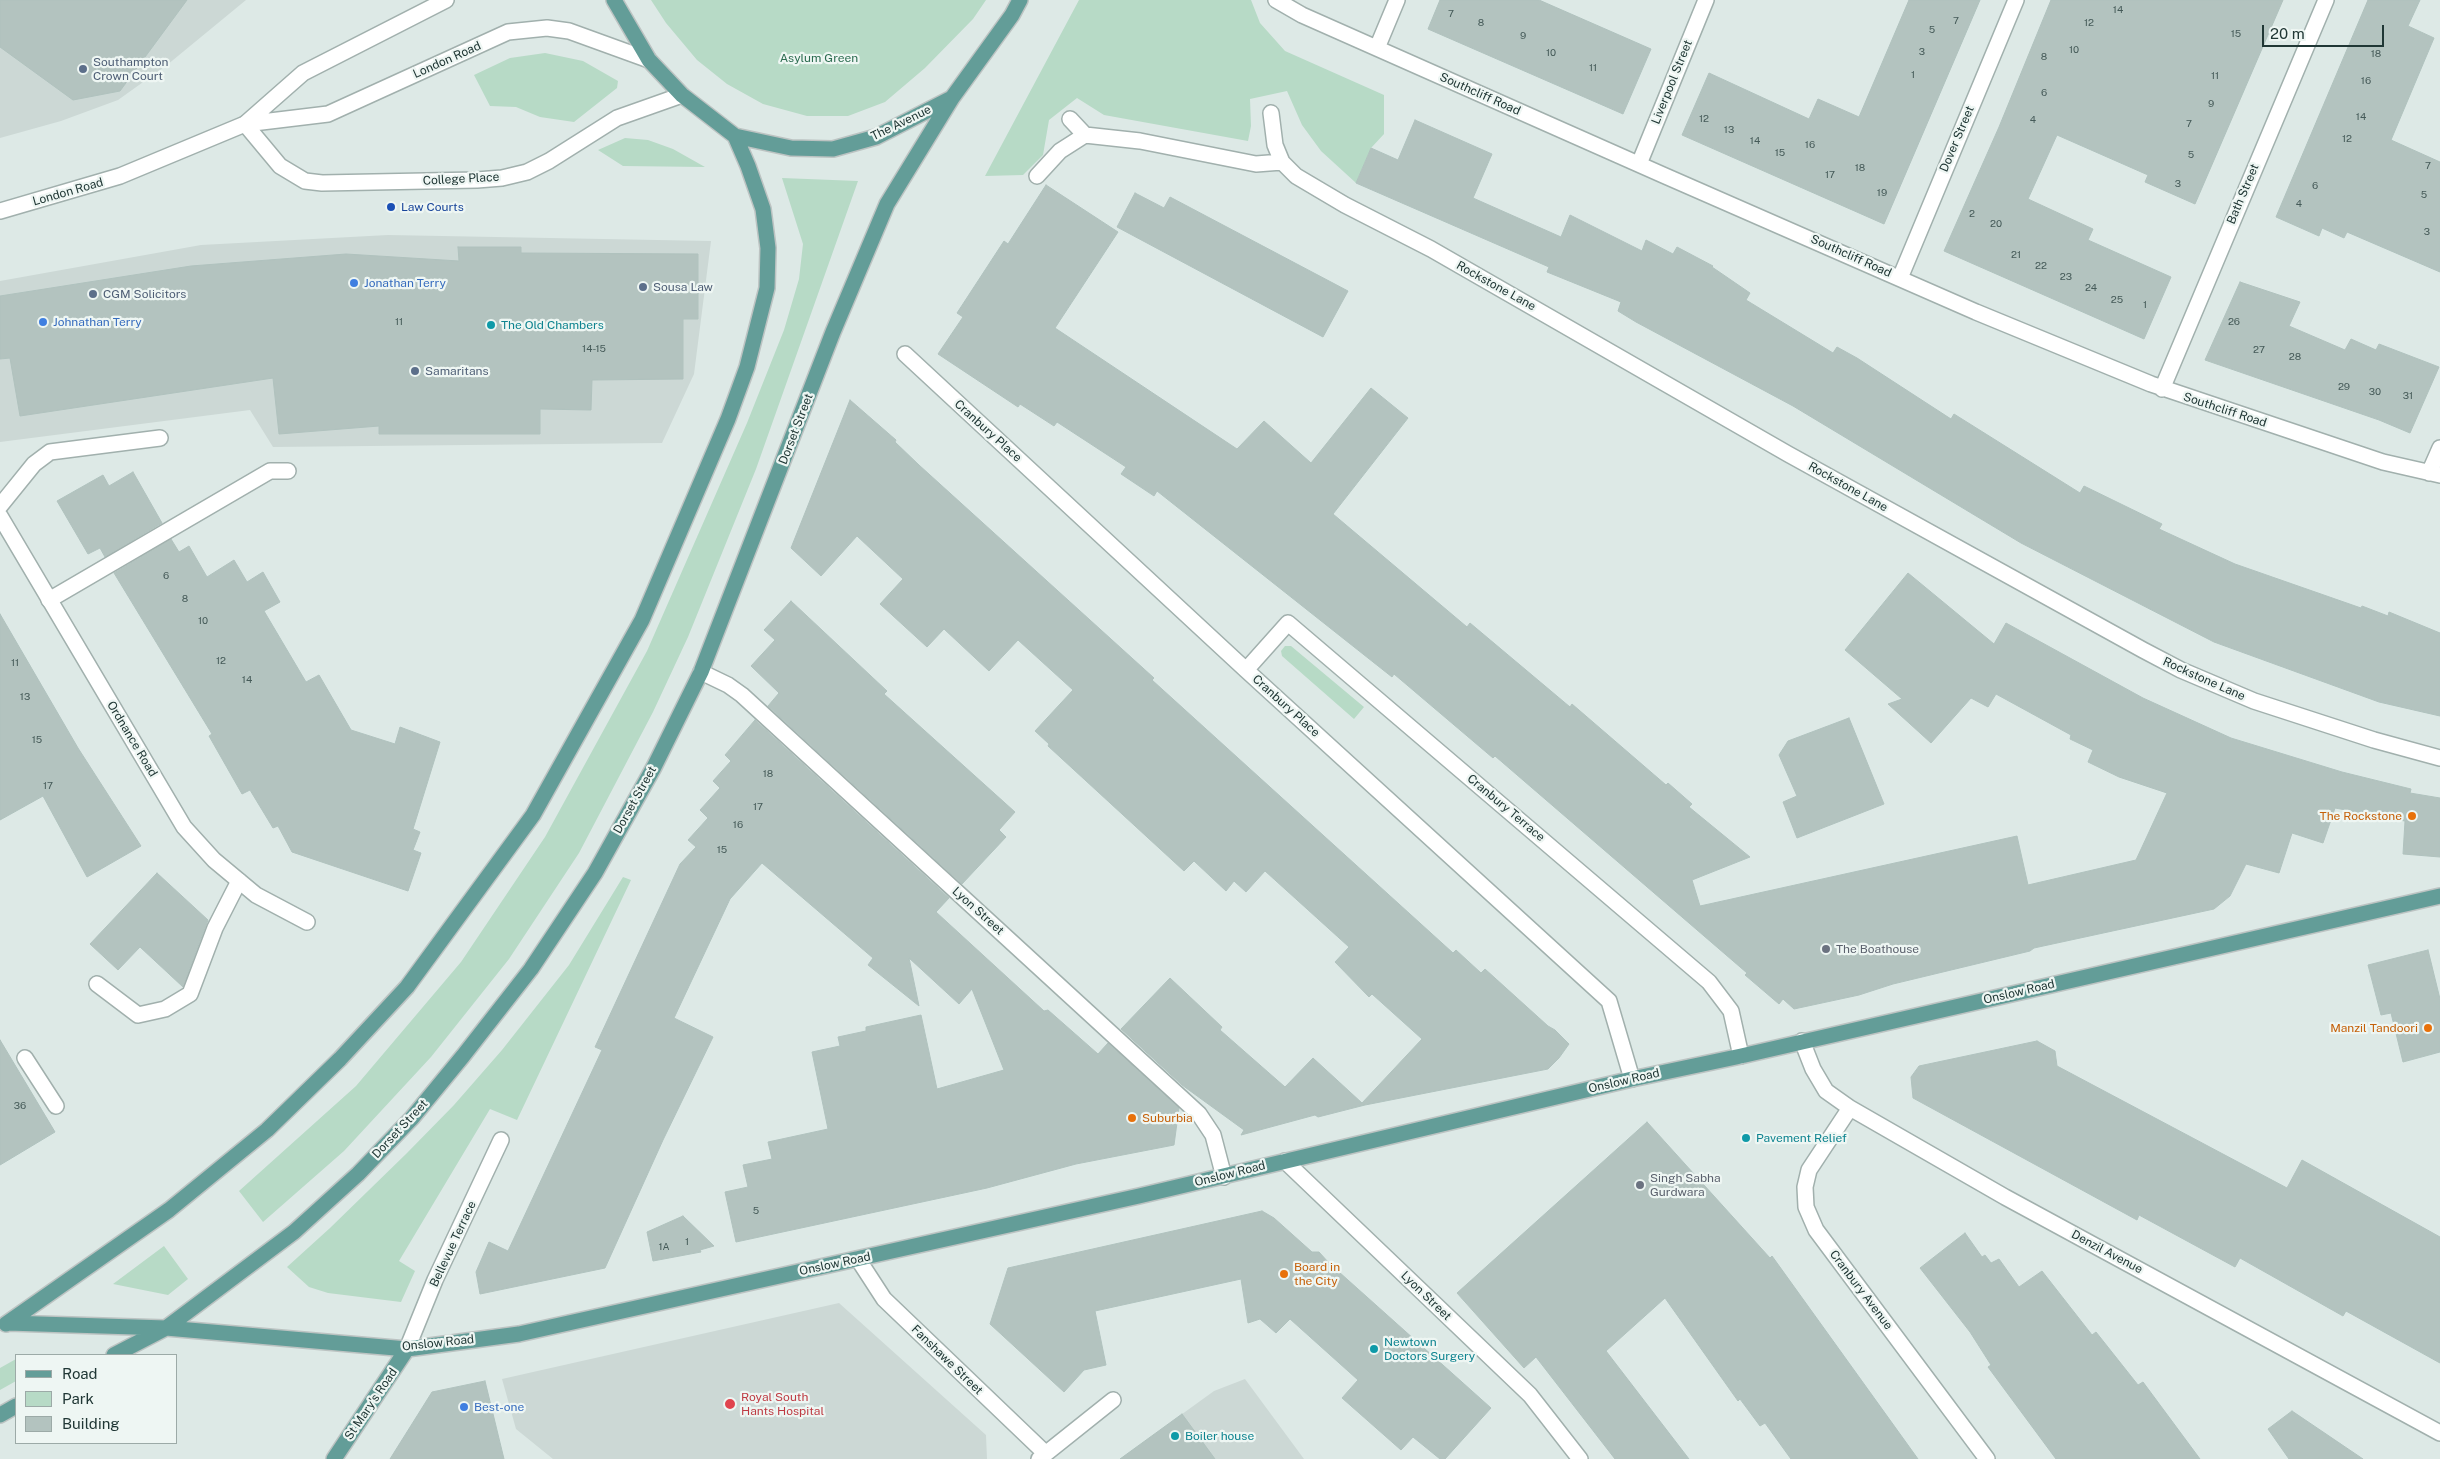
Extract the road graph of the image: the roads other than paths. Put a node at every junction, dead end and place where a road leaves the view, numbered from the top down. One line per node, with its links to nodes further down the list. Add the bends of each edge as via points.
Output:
1 (446, 0): 15 (street, London Road, via 303,73)
2 (614, 0): 10 (main road, The Avenue)
3 (1020, 0): 12 (main road, The Avenue)
4 (1276, 0): 9 (street, Southcliff Road)
5 (1397, 0): 9 (street)
6 (1706, 0): 19 (street, Liverpool Street)
7 (2016, 0): 22 (street, Dover Street)
8 (2326, 0): 24 (street, Bath Street)
9 (1377, 48): 19 (street, Southcliff Road)
10 (649, 60): 11 (main road, The Avenue); 15 (street, London Road, via 569,31 528,28 508,32 328,114)
11 (682, 95): 15 (street, College Place, via 617,118 527,172 494,179 305,181 280,166); 17 (main road, The Avenue)
12 (952, 98): 17 (main road, The Avenue, via 876,137 833,149 791,148); 33 (main road, Dorset Street, via 887,204 833,332)
13 (1271, 113): 18 (street, Rockstone Lane, via 1275,144)
14 (1070, 119): 16 (street)
15 (245, 124): 21 (street, London Road, via 120,176)
16 (1086, 135): 18 (street, via 1140,141 1256,164); 20 (street, via 1060,151)
17 (735, 136): 49 (main road, via 763,209 768,248 767,288 747,367 642,620 533,815 406,987 340,1059 267,1130 168,1210)
18 (1282, 162): 34 (street, Rockstone Lane, via 1296,176 1345,205 1431,249 1788,454 2173,666 2254,701)
19 (1639, 164): 22 (street, Southcliff Road)
20 (1037, 176)
21 (0, 210)
22 (1900, 278): 24 (street, Southcliff Road)
23 (905, 354): 32 (street, Cranbury Place)
24 (2162, 389): 28 (street, Southcliff Road, via 2383,462)
25 (160, 438): 29 (street, via 50,452 34,464)
26 (2440, 448): 28 (street)
27 (288, 472): 31 (street, via 270,471)
28 (2435, 474)
29 (0, 506)
30 (0, 516): 31 (street, Ordnance Road)
31 (49, 600): 35 (street, Ordnance Road, via 184,828)
32 (1246, 670): 40 (street, Cranbury Terrace, via 1288,623 1708,982 1731,1010); 42 (street, Cranbury Place, via 1609,1001)
33 (701, 672): 47 (street, Lyon Street, via 742,695 1199,1114 1213,1135); 50 (main road, Dorset Street, via 595,873 531,969 463,1056 412,1118 358,1174 294,1232)
34 (2440, 758)
35 (239, 881): 37 (street, Ordnance Road, via 256,895); 38 (street, via 215,928 190,994 165,1009 138,1015)
36 (2440, 896): 39 (main road, Onslow Road)
37 (307, 922)
38 (98, 984)
39 (1802, 1041): 40 (main road, Onslow Road); 44 (street, Denzil Avenue, via 1826,1091)
40 (1741, 1056): 42 (main road, Onslow Road)
41 (25, 1058): 43 (street, via 30,1077)
42 (1632, 1079): 46 (main road, Onslow Road)
43 (56, 1106)
44 (1850, 1108): 56 (street, Denzil Avenue, via 2005,1197); 60 (street, Cranbury Avenue, via 1809,1170 1805,1187 1806,1207 1816,1230)
45 (500, 1140): 51 (street, Bellevue Terrace)
46 (1284, 1161): 47 (main road, Onslow Road); 59 (street, Lyon Street, via 1530,1395)
47 (1224, 1176): 48 (main road, Onslow Road)
48 (858, 1259): 51 (main road, Onslow Road, via 519,1334); 57 (street, Fanshawe Street, via 884,1299)
49 (4, 1325): 50 (main road, Onslow Road)
50 (166, 1328): 51 (main road, Onslow Road); 52 (main road, Dorset Street)
51 (407, 1349): 58 (main road, St Mary's Road)
52 (116, 1354)
53 (1114, 1400): 57 (street, Fanshawe Street)
54 (15, 1407): 55 (main road)
55 (0, 1415)
56 (2440, 1433)
57 (1042, 1456)
58 (334, 1459)
59 (1580, 1459)
60 (1986, 1459)

